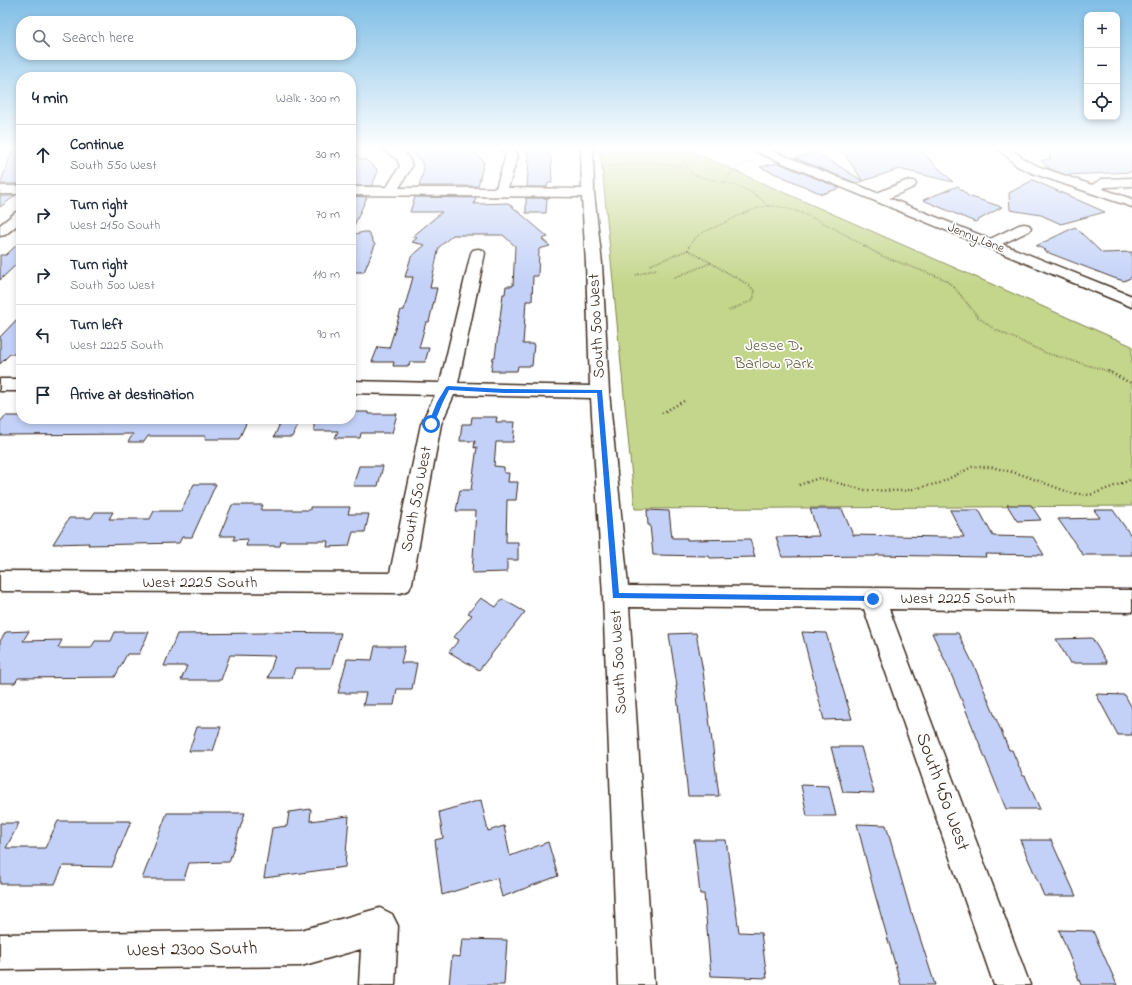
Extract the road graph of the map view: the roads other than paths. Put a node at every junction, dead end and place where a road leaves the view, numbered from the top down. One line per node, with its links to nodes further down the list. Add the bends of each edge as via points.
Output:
1 (588, 193): 17 (street, South 500 West)
2 (865, 193): 5 (street, Jenny Lane)
3 (889, 193): 5 (street)
4 (1102, 193): 6 (street)
5 (877, 198): 10 (street, Jenny Lane)
6 (1132, 203)
7 (16, 219): 9 (street)
8 (1024, 228): 10 (street)
9 (0, 232)
10 (990, 244): 12 (street, Jenny Lane)
11 (478, 253): 16 (street, South 550 West)
12 (1132, 302)
13 (0, 385): 14 (street)
14 (16, 385)
15 (356, 387): 16 (street)
16 (448, 388): 17 (street); 19 (street, South 550 West, via 431,424)
17 (600, 392): 20 (street, South 500 West)
18 (0, 581): 19 (street, West 2225 South)
19 (400, 583)
20 (616, 596): 21 (street, West 2225 South); 25 (street, South 500 West)
21 (873, 599): 22 (street, West 2225 South); 26 (street, South 450 West)
22 (1129, 606)
23 (0, 952): 24 (street, West 2300 South, via 301,948 380,926)
24 (377, 985)
25 (636, 985)
26 (1012, 985)

